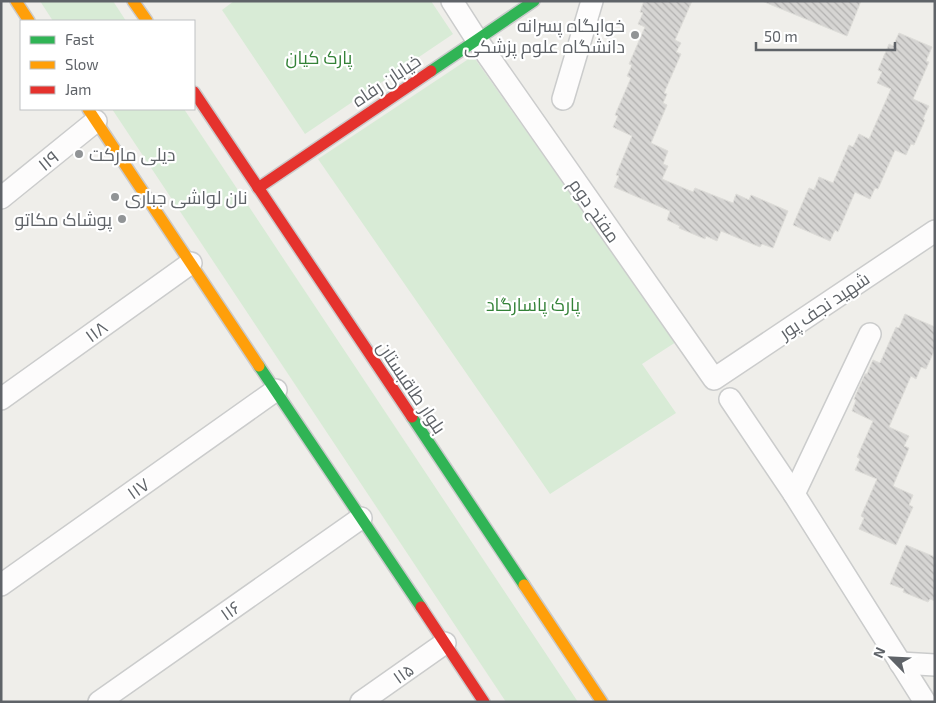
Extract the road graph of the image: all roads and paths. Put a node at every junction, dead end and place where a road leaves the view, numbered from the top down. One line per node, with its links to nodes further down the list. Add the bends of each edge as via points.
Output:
1 (16, 1): 6 (main road)
2 (133, 1): 7 (main road)
3 (452, 1): 8 (street, مفتح دوم)
4 (534, 1): 8 (main road, خیابان رفاه)
5 (592, 1): 10 (street)
6 (28, 20)
7 (146, 20)
8 (477, 40): 12 (main road, خیابان رفاه); 17 (street, مفتح دوم)
9 (195, 94): 12 (main road, بلوار طاقبستان)
10 (563, 99)
11 (92, 115): 13 (street, ۱۱۹); 15 (main road)
12 (258, 188): 30 (main road, بلوار طاقبستان)
13 (1, 198)
14 (935, 231): 17 (street, شهید نجف پور)
15 (191, 263): 18 (main road); 19 (street, ۱۱۸)
16 (870, 334): 21 (street)
17 (714, 379)
18 (276, 390): 22 (main road); 23 (street, ۱۱۷)
19 (1, 399)
20 (730, 399): 21 (street)
21 (794, 494): 25 (street)
22 (361, 518): 24 (main road); 27 (street, ۱۱۶)
23 (1, 586)
24 (445, 643): 28 (street, ۱۱۵); 29 (main road)
25 (900, 663): 26 (street); 31 (street)
26 (935, 664)
27 (99, 702)
28 (361, 702)
29 (484, 702)
30 (602, 702)
31 (925, 702)

